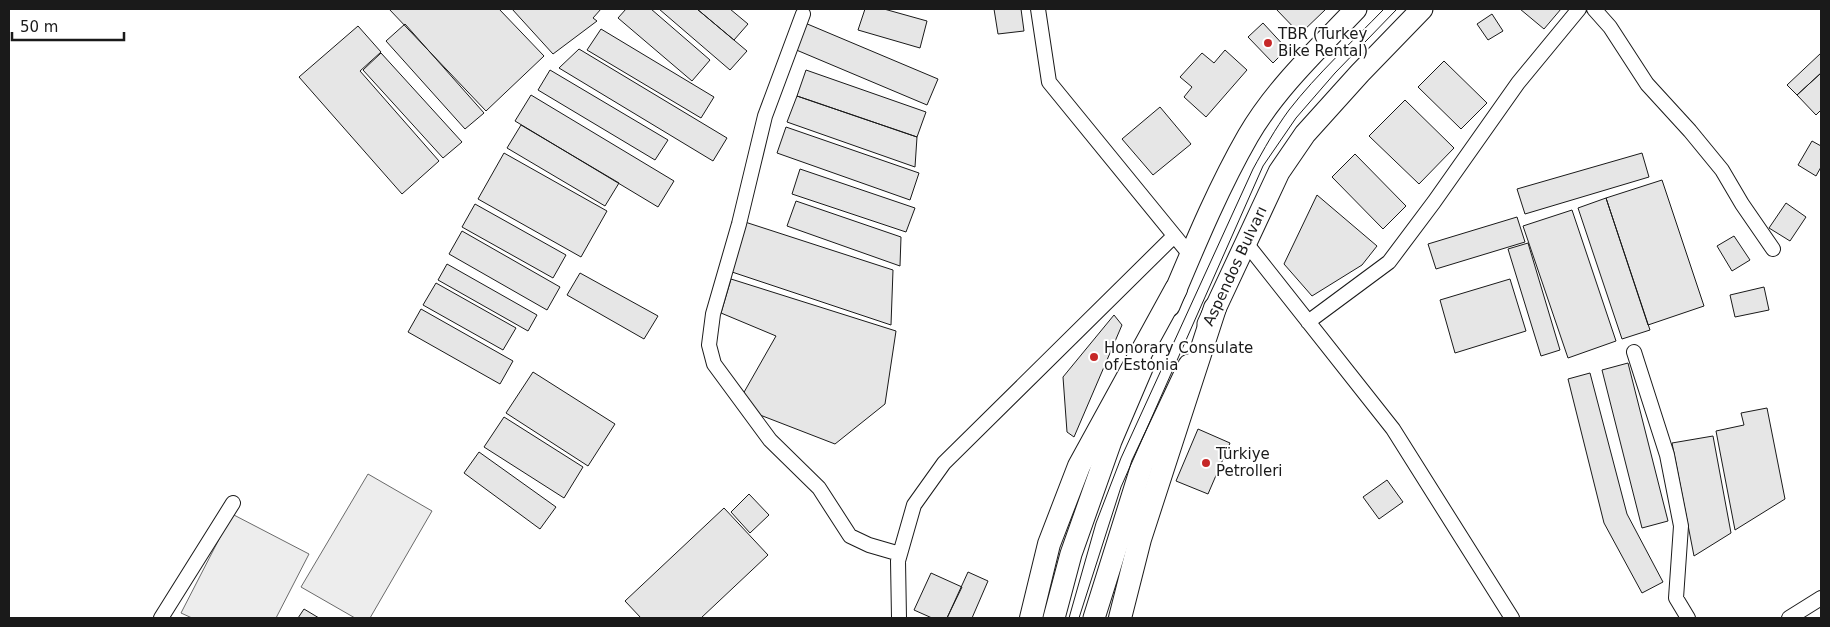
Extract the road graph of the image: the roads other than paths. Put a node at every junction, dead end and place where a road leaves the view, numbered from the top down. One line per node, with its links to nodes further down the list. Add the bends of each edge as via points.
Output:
1 (1038, 9): 7 (street, via 1049,82)
2 (1356, 9): 10 (main road, via 1277,94 1248,136)
3 (1422, 9): 8 (main road, Aspendos Bulvarı, via 1305,134 1279,172)
4 (1578, 9): 13 (street, via 1518,83 1388,262)
5 (1594, 9): 9 (street, via 1610,27 1647,84 1722,170)
6 (803, 14): 16 (street, via 765,116 713,314 710,345 714,364 770,440 819,488 850,536)
7 (1174, 236): 10 (street); 16 (street, via 944,463 914,505)
8 (1246, 244): 12 (main road, Aspendos Bulvarı); 13 (street)
9 (1773, 248)
10 (1191, 256): 11 (main road)
11 (1176, 289): 20 (highway, via 1079,466 1050,544); 21 (main road, via 1111,441 1071,554)
12 (1216, 308): 22 (main road, Aspendos Bulvarı, via 1142,464); 23 (highway, via 1140,539)
13 (1308, 322): 24 (street, via 1392,429)
14 (1634, 352): 25 (street, via 1667,455 1681,526 1676,598)
15 (233, 503): 18 (street)
16 (900, 554): 19 (street)
17 (1821, 598): 26 (street)
18 (161, 618)
19 (899, 618)
20 (1032, 618)
21 (1054, 618)
22 (1094, 618)
23 (1120, 618)
24 (1512, 618)
25 (1688, 618)
26 (1789, 618)

